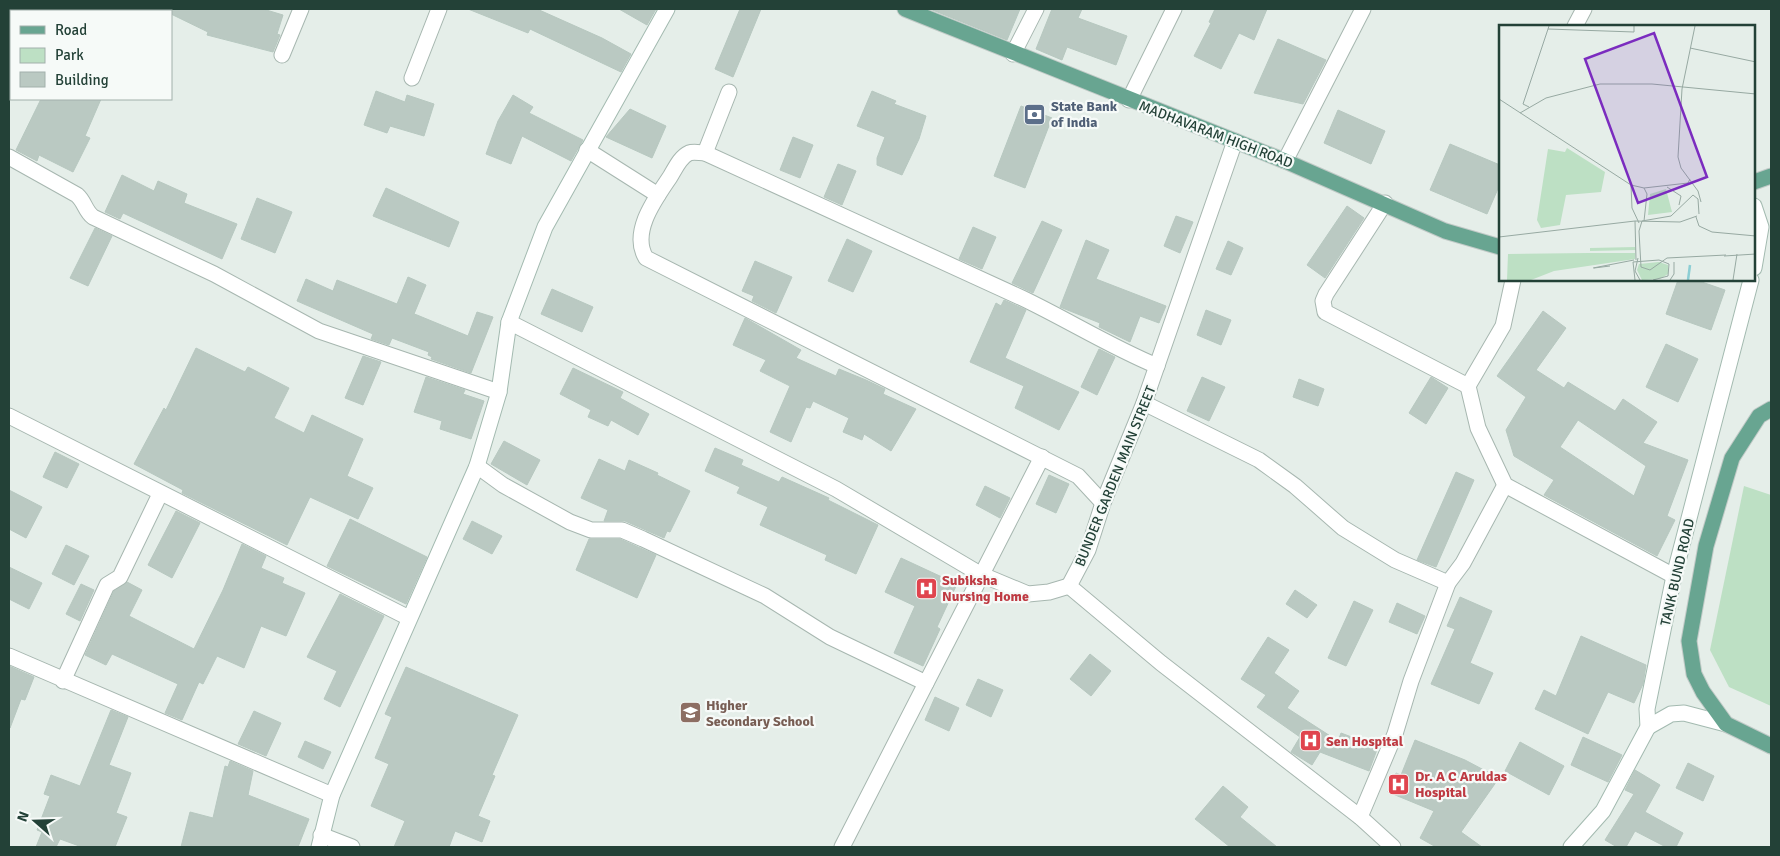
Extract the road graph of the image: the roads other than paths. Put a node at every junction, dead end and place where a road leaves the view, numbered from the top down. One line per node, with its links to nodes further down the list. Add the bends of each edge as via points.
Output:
1 (302, 9): 11 (street)
2 (440, 9): 12 (street)
3 (667, 9): 16 (street)
4 (904, 9): 10 (main road, MADHAVARAM HIGH ROAD)
5 (1036, 9): 10 (street)
6 (1174, 9): 14 (street)
7 (1363, 9): 19 (street)
8 (1584, 9): 9 (street)
9 (1576, 25)
10 (1013, 54): 14 (main road, MADHAVARAM HIGH ROAD)
11 (282, 55)
12 (412, 78)
13 (729, 92): 17 (street)
14 (1129, 100): 15 (main road, MADHAVARAM HIGH ROAD)
15 (1235, 141): 19 (main road, MADHAVARAM HIGH ROAD); 30 (street, BUNDER GARDEN MAIN STREET)
16 (586, 150): 22 (street); 29 (street, via 544,227)
17 (705, 153): 22 (street, via 690,153 682,158); 30 (street, via 900,241)
18 (9, 157): 32 (street, via 78,195 93,217 214,274 293,319)
19 (1285, 161): 23 (main road, MADHAVARAM HIGH ROAD)
20 (1771, 176): 21 (main road)
21 (1755, 182)
22 (658, 195): 36 (street, via 642,230 642,251 646,258)
23 (1385, 203): 25 (main road, MADHAVARAM HIGH ROAD, via 1445,232); 31 (street, via 1326,294 1323,301 1325,312)
24 (1755, 209): 26 (street, via 1761,226)
25 (1499, 247)
26 (1755, 262)
27 (1513, 281): 31 (street, via 1503,326)
28 (1751, 281): 42 (street, TANK BUND ROAD)
29 (510, 322): 32 (street); 41 (street, via 836,489)
30 (1157, 366): 33 (street, BUNDER GARDEN MAIN STREET)
31 (1468, 386): 38 (street, via 1478,428)
32 (499, 392): 37 (street)
33 (1144, 403): 40 (street, BUNDER GARDEN MAIN STREET); 43 (street, via 1259,460 1343,528 1395,560)
34 (1771, 409): 49 (main road, via 1759,416 1732,458 1706,546 1689,641 1694,674)
35 (9, 416): 39 (street)
36 (1042, 457): 40 (street, via 1078,476); 41 (street)
37 (477, 466): 45 (street); 48 (street, via 570,522 591,530 622,530 644,539 765,596 830,637)
38 (1505, 484): 42 (street); 43 (street, via 1463,563)
39 (160, 494): 45 (street); 47 (street, via 120,577 107,585)
40 (1103, 504): 44 (street, BUNDER GARDEN MAIN STREET, via 1088,550)
41 (980, 574): 44 (street, via 1028,594); 48 (street)
42 (1674, 576): 50 (street, TANK BUND ROAD, via 1647,710)
43 (1448, 583): 53 (street, via 1395,734)
44 (1069, 586): 53 (street, via 1161,663)
45 (409, 618): 52 (street)
46 (9, 656): 47 (street)
47 (63, 681): 52 (street)
48 (926, 683): 56 (street)
49 (1726, 724): 50 (street, via 1684,713 1671,714); 51 (main road)
50 (1648, 727): 58 (street, TANK BUND ROAD, via 1603,811)
51 (1771, 746)
52 (332, 795): 54 (street)
53 (1360, 816): 57 (street)
54 (320, 841): 55 (street)
55 (352, 847)
56 (842, 847)
57 (1393, 847)
58 (1571, 847)

